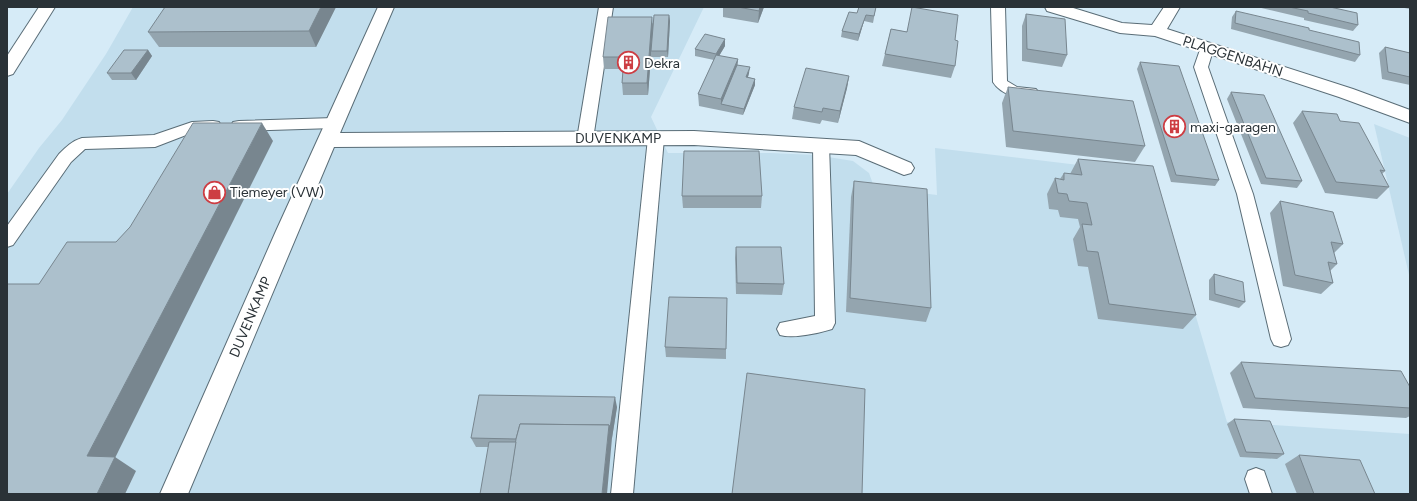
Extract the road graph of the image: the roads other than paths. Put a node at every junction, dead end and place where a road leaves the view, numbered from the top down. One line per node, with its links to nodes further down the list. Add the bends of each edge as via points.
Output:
1 (47, 7): 9 (street)
2 (386, 7): 12 (street, DUVENKAMP)
3 (606, 7): 14 (lane)
4 (998, 7): 10 (lane, via 1000,82 1012,91)
5 (1053, 7): 7 (street, PLAGGENBAHN, via 1120,28)
6 (1172, 7): 7 (street)
7 (1157, 31): 8 (street, PLAGGENBAHN)
8 (1207, 47): 11 (street, PLAGGENBAHN); 19 (lane, via 1201,67 1245,194)
9 (7, 70)
10 (1042, 95)
11 (1410, 117)
12 (331, 131): 14 (street, DUVENKAMP); 17 (lane, via 192,127 155,141 82,144 65,158); 20 (street, DUVENKAMP)
13 (656, 138): 14 (street, DUVENKAMP); 15 (street, DUVENKAMP); 21 (lane)
14 (585, 139)
15 (821, 145): 16 (street, DUVENKAMP, via 859,148); 18 (lane, via 825,324)
16 (904, 168)
17 (7, 240)
18 (787, 329)
19 (1282, 339)
20 (174, 494)
21 (622, 494)

